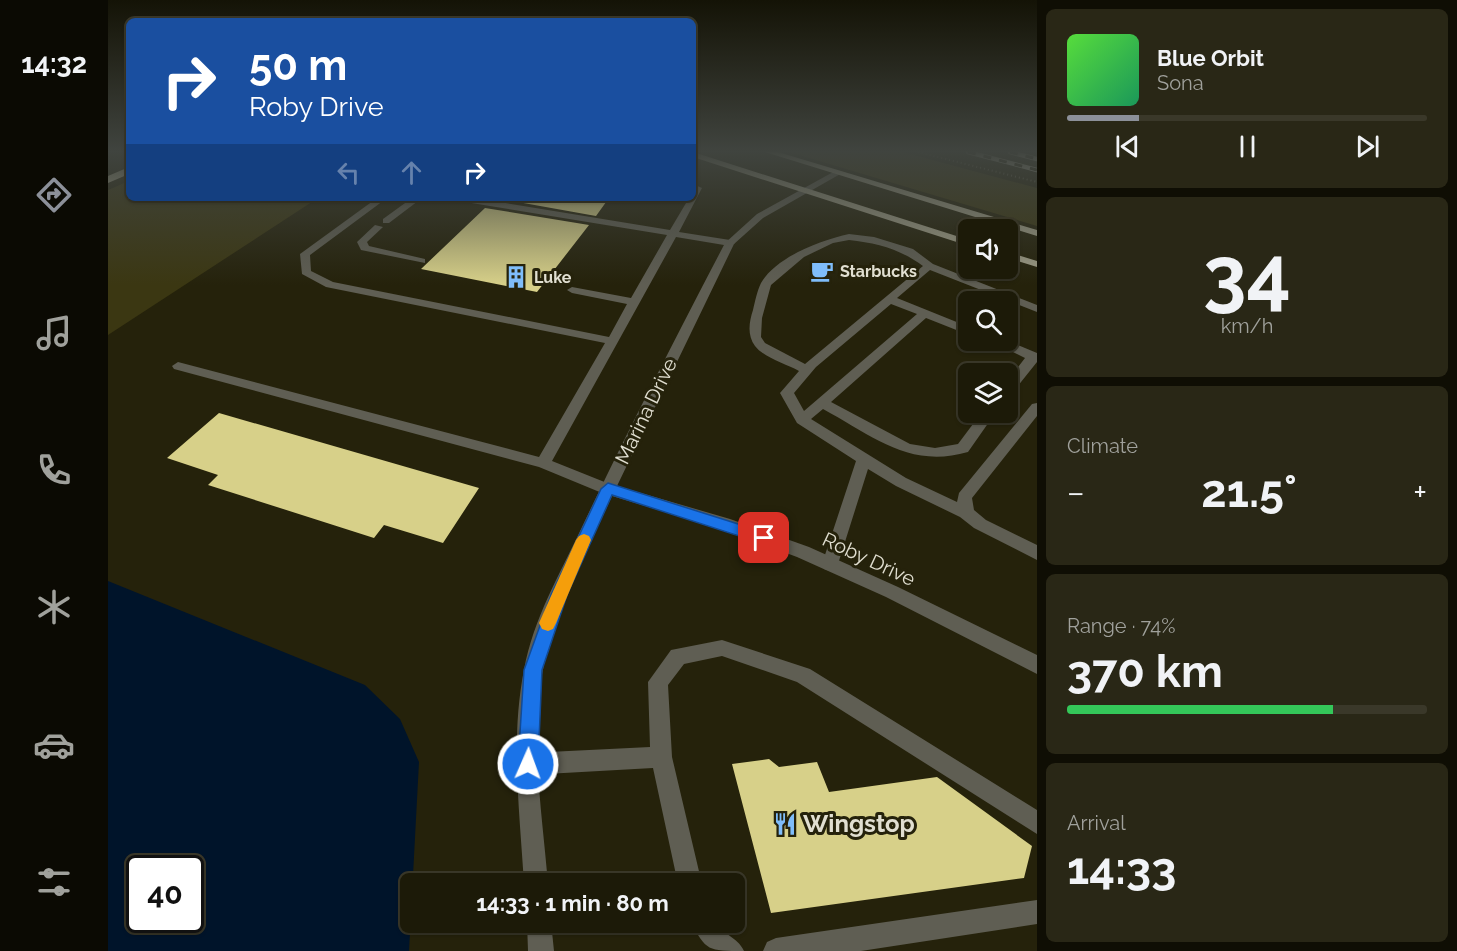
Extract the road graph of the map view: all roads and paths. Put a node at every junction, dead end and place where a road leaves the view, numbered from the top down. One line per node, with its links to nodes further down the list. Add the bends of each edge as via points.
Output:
1 (795, 196): 19 (street, Marina Drive, via 760,216)
2 (827, 196): 18 (main road)
3 (916, 196): 17 (main road)
4 (379, 201): 30 (street, via 305,255 306,272 330,285)
5 (414, 201): 21 (street, via 362,242 365,248)
6 (541, 201): 10 (street)
7 (691, 201): 16 (street)
8 (503, 202): 10 (street)
9 (566, 206): 12 (street)
10 (531, 210): 12 (street)
11 (599, 210): 14 (street)
12 (558, 214): 14 (street)
13 (628, 215): 15 (street)
14 (591, 220): 15 (street)
15 (621, 224): 16 (street)
16 (673, 233): 19 (street); 26 (street)
17 (1037, 233)
18 (958, 239)
19 (730, 243): 42 (street, Marina Drive)
20 (1018, 258): 22 (main road)
21 (421, 261)
22 (1037, 264)
23 (929, 266): 25 (street); 27 (street); 34 (street, via 909,252 874,240 849,237 800,255 776,273 766,284 755,337 772,353)
24 (572, 290): 26 (street)
25 (889, 299): 28 (street); 34 (street)
26 (634, 302): 30 (street)
27 (1037, 309)
28 (925, 313): 29 (street); 36 (street)
29 (958, 326)
30 (612, 341): 41 (street)
31 (1018, 350): 32 (street)
32 (1035, 357): 35 (street)
33 (178, 366): 41 (street, Roby Drive)
34 (807, 370): 38 (street, via 787,393)
35 (1018, 377)
36 (822, 402): 38 (street); 39 (street, via 908,449 935,453 963,448)
37 (1037, 407): 43 (street, via 964,497)
38 (802, 420): 40 (street)
39 (982, 423)
40 (864, 459): 43 (street, via 901,482); 45 (street)
41 (543, 464): 42 (street, Roby Drive)
42 (608, 489): 45 (street, Roby Drive, via 726,524); 48 (street, Marina Drive, via 559,595 533,670)
43 (966, 513): 44 (street)
44 (1037, 553)
45 (830, 564): 46 (street, Roby Drive)
46 (1037, 665)
47 (661, 757): 48 (street); 49 (street, via 658,682 678,656 722,648 803,675); 51 (street)
48 (528, 764): 50 (street, Marina Drive)
49 (1037, 823)
50 (535, 873)
51 (687, 873)
52 (1037, 912): 57 (street)
53 (540, 933): 55 (street)
54 (708, 933): 56 (street)
55 (541, 951)
56 (731, 951)
57 (776, 951)

